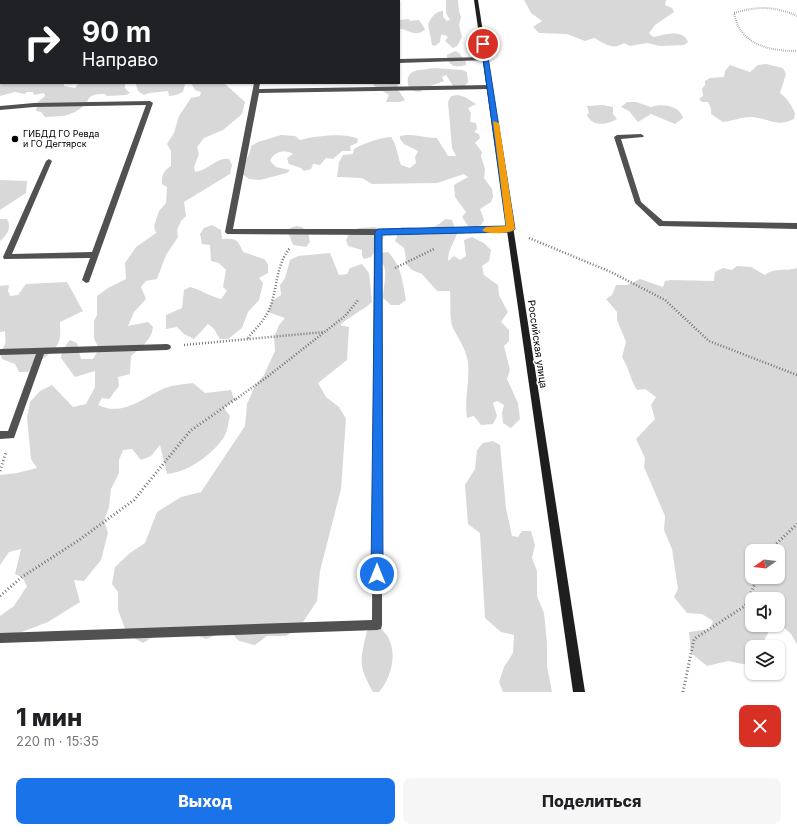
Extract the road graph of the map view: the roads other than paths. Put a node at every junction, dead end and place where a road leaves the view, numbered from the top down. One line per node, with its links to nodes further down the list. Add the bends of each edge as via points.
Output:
1 (476, 0): 2 (main road, Российская улица)
2 (486, 59): 3 (lane); 5 (main road, Российская улица)
3 (400, 61)
4 (257, 84): 6 (lane)
5 (490, 86): 6 (lane); 11 (main road, Российская улица)
6 (256, 91): 12 (lane, via 229,232)
7 (0, 108): 13 (lane, via 150,103)
8 (641, 136): 10 (lane, via 617,137 638,202 661,224)
9 (49, 161): 13 (lane, via 7,257)
10 (797, 226)
11 (511, 229): 12 (lane); 20 (main road, Российская улица)
12 (378, 232): 19 (lane, via 377,625)
13 (95, 255): 14 (lane)
14 (86, 280)
15 (167, 347): 16 (lane)
16 (41, 351): 17 (lane); 18 (lane, via 11,434)
17 (0, 352)
18 (0, 435)
19 (0, 638)
20 (579, 692)

